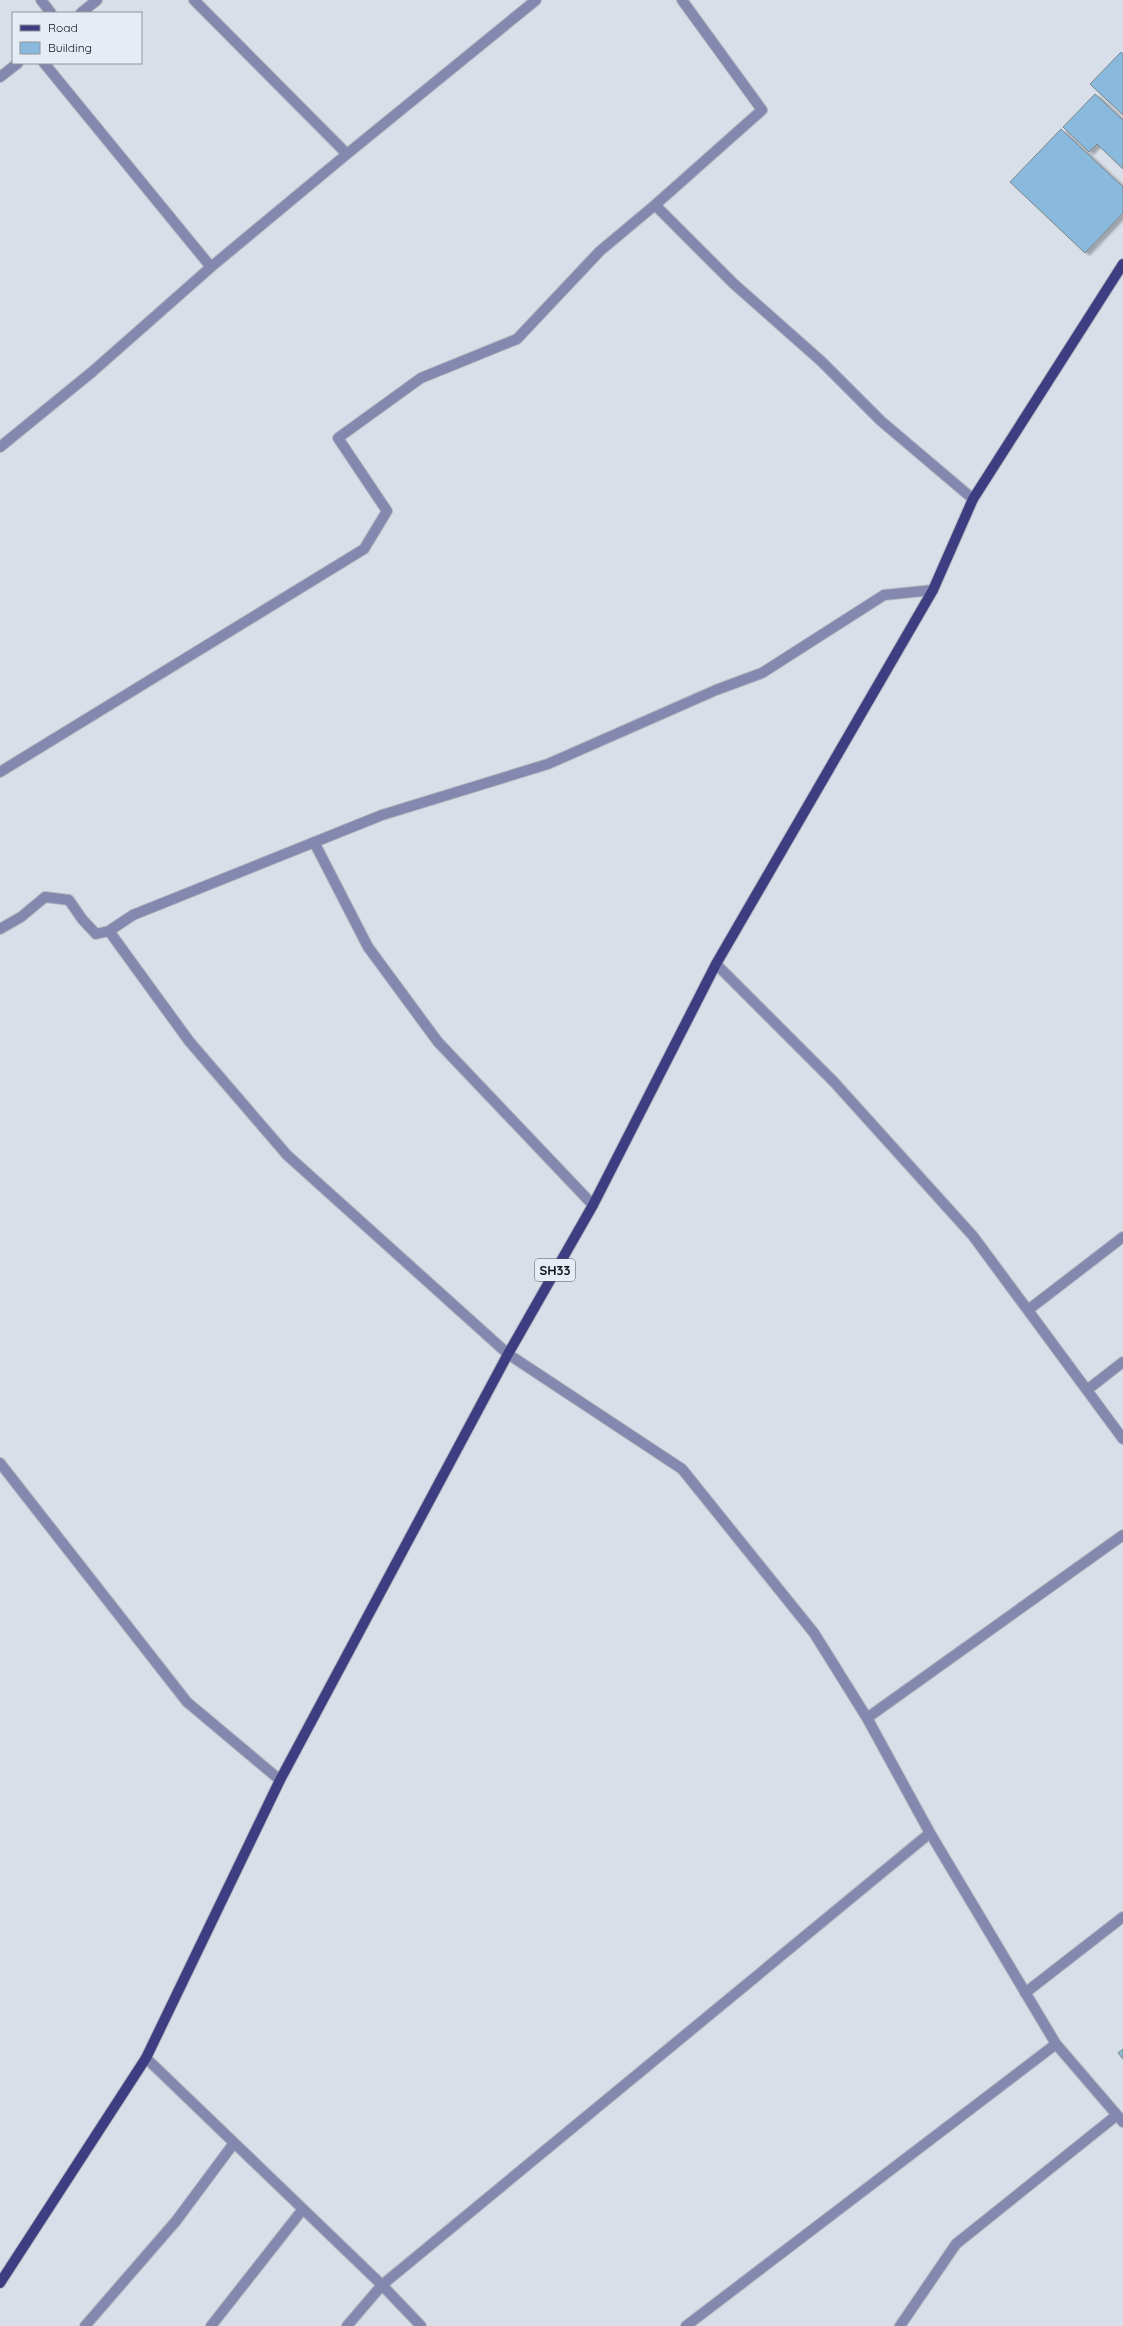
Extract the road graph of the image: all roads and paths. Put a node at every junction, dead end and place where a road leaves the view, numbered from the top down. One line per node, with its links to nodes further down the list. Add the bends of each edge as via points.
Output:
1 (41, 0): 6 (street)
2 (97, 0): 7 (street)
3 (194, 0): 11 (street)
4 (536, 0): 11 (street)
5 (682, 0): 12 (street, via 762,110)
6 (51, 12)
7 (82, 12)
8 (17, 64): 10 (street)
9 (45, 64): 14 (street)
10 (0, 77)
11 (347, 154): 14 (street)
12 (655, 205): 16 (street, via 734,284 821,361 881,421); 18 (street, via 600,251 517,339 421,378 338,438 388,511 364,549)
13 (1123, 264): 16 (main road, SH33)
14 (211, 267): 15 (street, via 92,372)
15 (0, 447)
16 (973, 499): 17 (main road, SH33)
17 (933, 590): 19 (street, via 884,595 762,673 716,690 548,764 382,815); 22 (main road, SH33)
18 (0, 772)
19 (314, 842): 21 (street, via 133,915); 23 (street, via 368,947 438,1042)
20 (0, 929): 21 (street, via 21,917 45,897 69,900 96,934)
21 (109, 931): 26 (street, via 189,1041 286,1155)
22 (716, 964): 23 (main road, SH33); 25 (street, via 834,1082 973,1236)
23 (593, 1205): 26 (main road, SH33)
24 (1123, 1237): 25 (street)
25 (1028, 1310): 28 (street)
26 (508, 1354): 32 (street, via 682,1469 814,1633); 33 (main road, SH33)
27 (1123, 1362): 28 (street)
28 (1087, 1390): 29 (street)
29 (1123, 1439)
30 (0, 1464): 33 (street, via 188,1702)
31 (1123, 1534): 32 (street)
32 (867, 1718): 34 (street)
33 (280, 1780): 38 (main road, SH33)
34 (930, 1833): 36 (street); 43 (street)
35 (1123, 1917): 36 (street)
36 (1025, 1993): 37 (street)
37 (1056, 2044): 39 (street); 48 (street)
38 (146, 2058): 40 (street); 42 (main road, SH33)
39 (1120, 2118): 49 (street, via 956,2244)
40 (234, 2143): 41 (street); 44 (street, via 176,2221)
41 (303, 2209): 43 (street); 45 (street)
42 (0, 2283)
43 (382, 2285): 46 (street); 47 (street)
44 (86, 2326)
45 (210, 2326)
46 (347, 2326)
47 (421, 2326)
48 (686, 2326)
49 (900, 2326)

